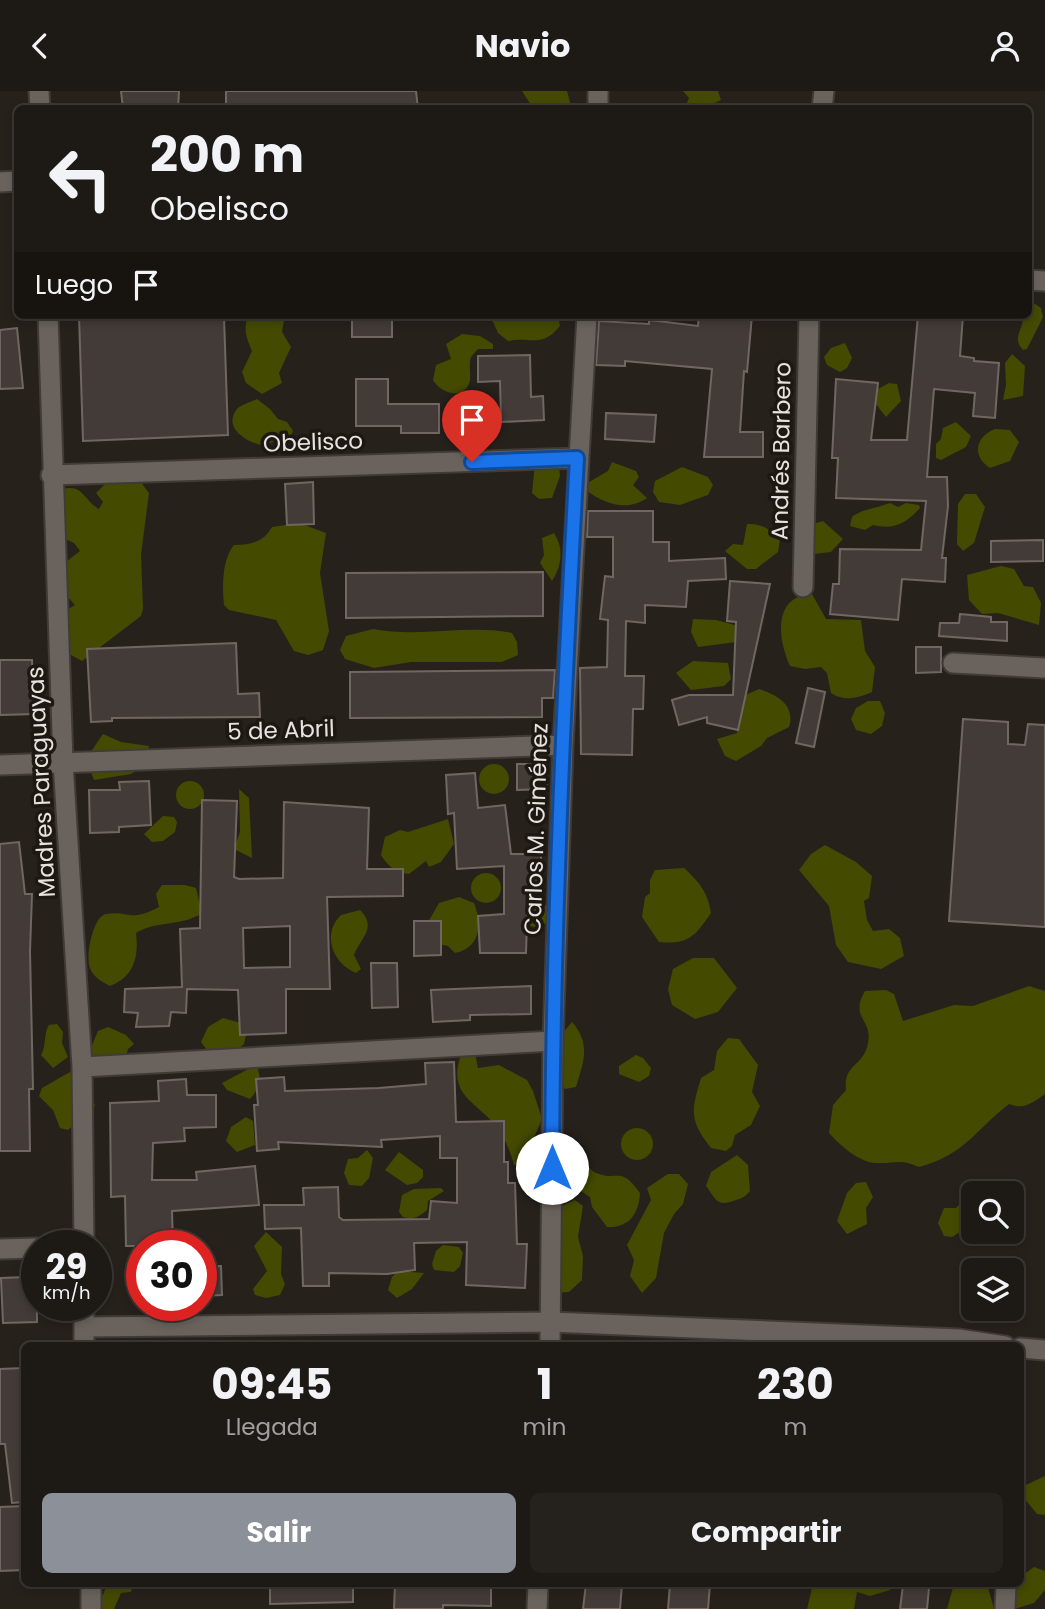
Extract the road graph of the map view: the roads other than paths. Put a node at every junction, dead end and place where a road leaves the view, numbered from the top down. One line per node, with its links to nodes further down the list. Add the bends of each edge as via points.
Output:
1 (48, 319): 5 (street, Madres Paraguayas)
2 (587, 319): 4 (street, Carlos M. Giménez)
3 (808, 319): 6 (street, Andrés Barbero)
4 (577, 458): 5 (street, Obelisco); 9 (street, Carlos M. Giménez)
5 (51, 475): 10 (street, Madres Paraguayas)
6 (803, 587)
7 (953, 663): 8 (street)
8 (1045, 668)
9 (563, 745): 10 (street, 5 de Abril); 12 (street, Carlos M. Giménez)
10 (63, 762): 11 (street, 5 de Abril); 13 (street, Madres Paraguayas)
11 (0, 765)
12 (552, 1041): 13 (street); 17 (street, Carlos M. Giménez)
13 (82, 1067): 14 (street, Madres Paraguayas)
14 (83, 1230)
15 (21, 1248): 16 (street)
16 (0, 1249)
17 (551, 1322): 18 (street); 19 (street, Carlos M. Giménez); 20 (street)
18 (84, 1336)
19 (550, 1342)
20 (971, 1342)
21 (1024, 1348): 22 (street)
22 (1045, 1350)
23 (91, 1587): 26 (street)
24 (538, 1587): 27 (street)
25 (1006, 1587): 28 (street)
26 (91, 1609)
27 (537, 1609)
28 (1005, 1609)

